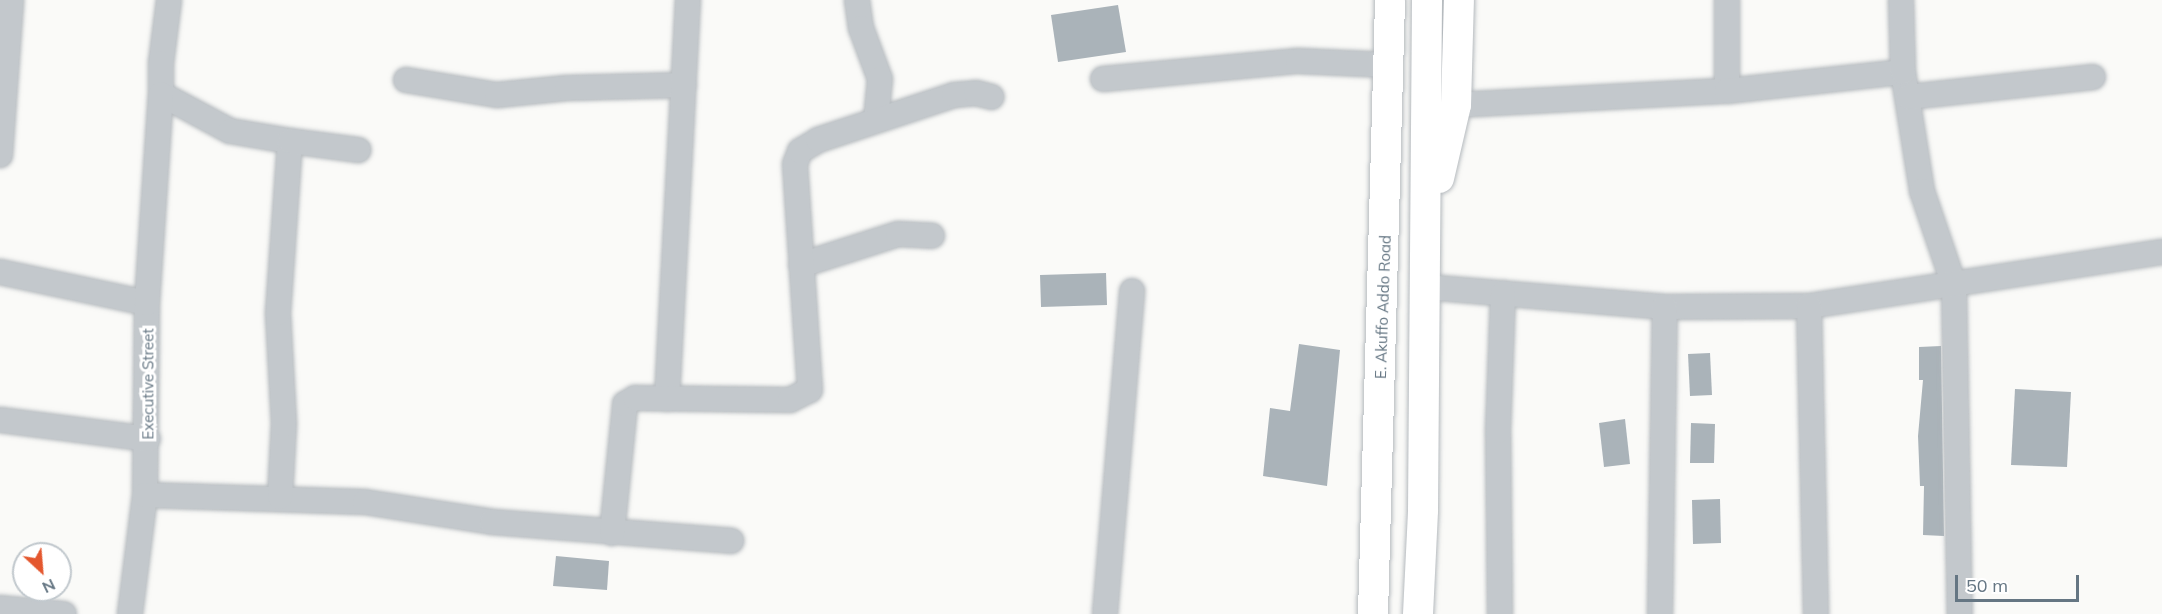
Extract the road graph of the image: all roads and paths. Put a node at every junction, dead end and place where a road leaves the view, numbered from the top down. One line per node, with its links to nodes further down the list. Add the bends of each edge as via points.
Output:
1 (11, 0): 24 (street)
2 (169, 0): 17 (street, Executive Street, via 160,63)
3 (688, 0): 15 (street)
4 (857, 0): 21 (street, via 861,28 880,80)
5 (1390, 0): 10 (main road, E. Akuffo Addo Road)
6 (1427, 0): 25 (main road)
7 (1459, 0): 20 (main road)
8 (1727, 0): 16 (street)
9 (1901, 0): 11 (street)
10 (1389, 65): 13 (street, via 1298,61); 48 (main road, E. Akuffo Addo Road)
11 (1903, 72): 16 (street); 19 (street)
12 (2093, 77): 19 (street)
13 (1103, 79)
14 (406, 80): 15 (street, via 498,95 567,88)
15 (684, 85): 37 (street)
16 (1727, 91): 20 (street)
17 (161, 94): 22 (street, via 230,130); 34 (street, Executive Street)
18 (992, 97): 21 (street, via 976,93 954,95)
19 (1909, 98): 30 (street, via 1922,191)
20 (1456, 105): 25 (main road)
21 (876, 120): 28 (street, via 818,140 800,151 795,164)
22 (290, 141): 23 (street); 41 (street, via 278,313 284,424)
23 (358, 150)
24 (0, 155)
25 (1427, 231): 31 (main road)
26 (932, 236): 28 (street, via 898,234)
27 (2162, 252): 30 (street)
28 (801, 265): 37 (street, via 810,390 790,400)
29 (0, 272): 34 (street)
30 (1954, 285): 35 (street); 53 (street)
31 (1426, 287): 33 (street); 49 (main road)
32 (1132, 291): 47 (street)
33 (1503, 293): 36 (street); 50 (street, via 1498,431)
34 (147, 303): 39 (street, Executive Street)
35 (1809, 306): 36 (street); 52 (street)
36 (1665, 307): 51 (street)
37 (667, 399): 42 (street, via 635,398 625,404)
38 (0, 420): 39 (street)
39 (148, 439): 40 (street, Executive Street)
40 (145, 495): 41 (street); 46 (street, Executive Street)
41 (280, 497): 42 (street, via 365,502 492,522)
42 (612, 533): 43 (street)
43 (731, 541)
44 (0, 608): 45 (street)
45 (64, 614)
46 (130, 614)
47 (1105, 614)
48 (1373, 614)
49 (1418, 614)
50 (1500, 614)
51 (1660, 614)
52 (1816, 614)
53 (1960, 614)

